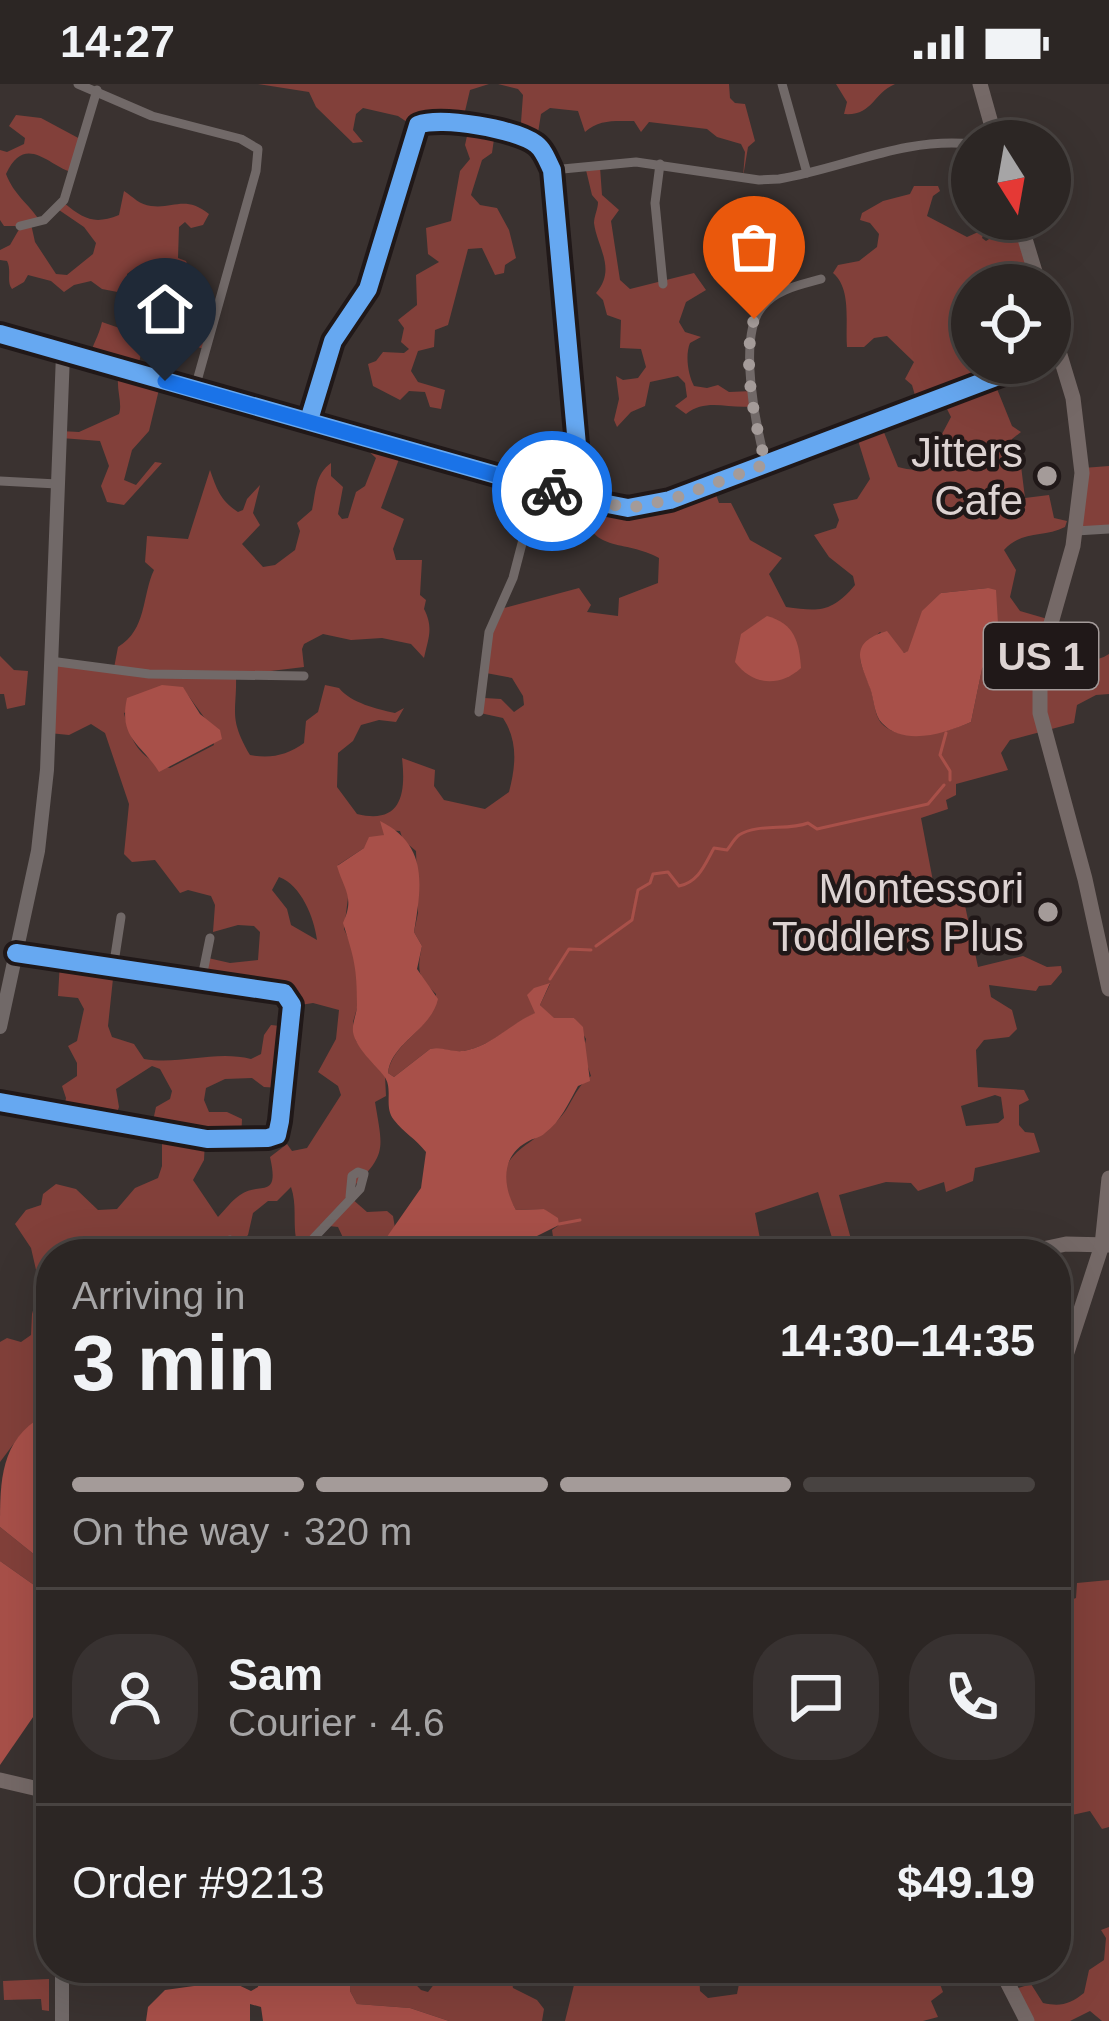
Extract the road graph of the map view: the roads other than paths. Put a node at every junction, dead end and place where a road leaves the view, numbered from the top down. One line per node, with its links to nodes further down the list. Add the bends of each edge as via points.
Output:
1 (78, 84): 4 (street)
2 (782, 84): 9 (street)
3 (980, 84): 5 (main road)
4 (97, 90): 10 (street, via 64,200 44,220); 17 (street, via 257,149)
5 (991, 120)
6 (951, 143): 9 (street, via 901,146)
7 (660, 164): 8 (street); 9 (street, via 759,180); 12 (street)
8 (552, 170): 18 (street, via 533,142 476,126 418,125 368,289 333,341); 23 (street)
9 (807, 173)
10 (20, 226)
11 (820, 279): 19 (street, via 770,298 754,319 749,343)
12 (663, 284)
13 (0, 334): 14 (street)
14 (63, 354): 17 (street); 21 (street)
15 (977, 384): 19 (street)
16 (1067, 384): 24 (main road, US 1, via 1081,442)
17 (195, 388): 18 (street)
18 (309, 420): 22 (street)
19 (766, 464): 23 (street, via 644,506)
20 (0, 481): 21 (street)
21 (57, 484): 26 (street)
22 (537, 486): 23 (street); 28 (street, via 489,632)
23 (577, 498)
24 (1076, 530): 25 (street); 34 (main road, US 1, via 1040,662 1039,700)
25 (1109, 530)
26 (50, 661): 27 (street, via 149,674); 31 (street, via 42,811)
27 (304, 676)
28 (478, 712)
29 (122, 917): 32 (street)
30 (210, 938): 33 (street)
31 (16, 953): 32 (street); 35 (street)
32 (113, 969): 33 (street)
33 (201, 982): 36 (street, via 284,993 292,1005 278,1135 207,1139)
34 (1109, 989)
35 (0, 1027)
36 (0, 1102)
37 (1109, 1178): 41 (main road)
38 (350, 1197): 39 (street)
39 (318, 1239)
40 (1071, 1244): 41 (main road)
41 (1106, 1245): 42 (main road)
42 (1071, 1344)
43 (0, 1780): 44 (main road)
44 (36, 1787)
45 (62, 1983): 47 (street)
46 (1008, 1983): 48 (main road)
47 (62, 2021)
48 (1027, 2021)

